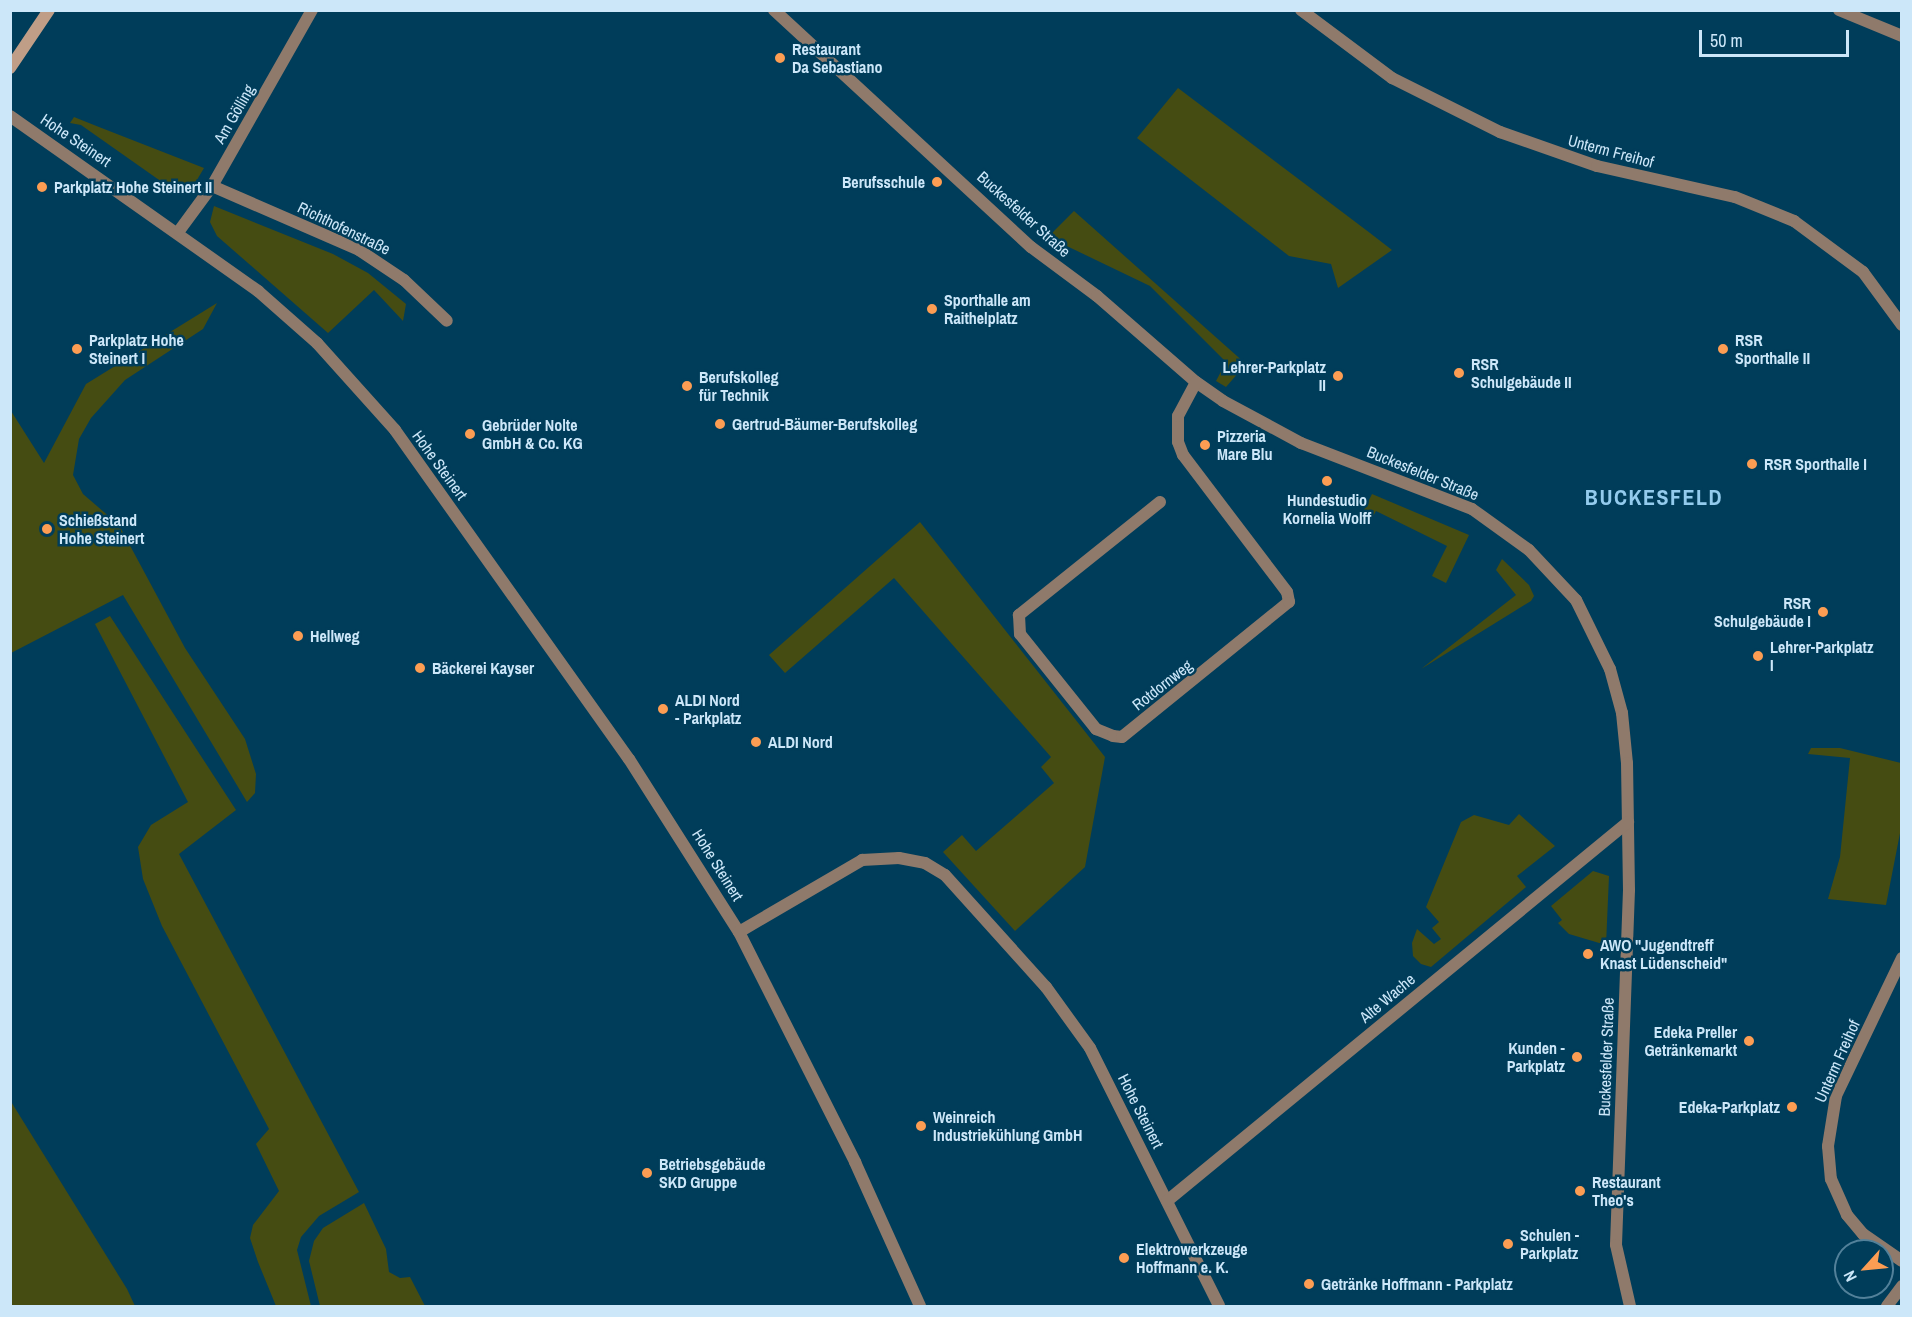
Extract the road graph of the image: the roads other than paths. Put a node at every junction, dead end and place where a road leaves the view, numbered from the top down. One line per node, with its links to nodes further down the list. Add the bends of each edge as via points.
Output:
1 (49, 10): 7 (main road)
2 (312, 10): 9 (street, Am Gölling)
3 (774, 10): 13 (street, Buckesfelder Straße, via 1031,247 1097,296)
4 (1301, 10): 12 (street, Unterm Freihof, via 1392,78 1500,132 1597,166 1735,197 1794,221 1863,272)
5 (1839, 10): 6 (street)
6 (1902, 36)
7 (10, 68)
8 (10, 116): 10 (street, Hohe Steinert)
9 (212, 186): 10 (street, Am Gölling); 11 (street, Richthofenstraße, via 359,250 405,280)
10 (178, 231): 16 (street, Hohe Steinert, via 248,282 317,343 395,430 629,759)
11 (447, 321)
12 (1902, 325)
13 (1196, 382): 14 (street, Rotdornweg, via 1178,416 1178,442 1183,455 1287,592 1289,602 1122,737 1113,736 1096,729 1020,633 1019,615); 15 (street, Buckesfelder Straße, via 1300,443 1472,509 1548,567 1587,616 1610,669 1622,713)
14 (1160, 502)
15 (1628, 822): 18 (street, Alte Wache); 23 (street, Buckesfelder Straße, via 1616,1245)
16 (739, 932): 18 (street, Hohe Steinert, via 862,860 899,858 937,869 1009,943 1064,1010 1105,1076); 21 (street, Hohe Steinert, via 855,1162)
17 (1902, 958): 19 (street, Unterm Freihof, via 1836,1096 1828,1146 1831,1179 1847,1215 1863,1234)
18 (1167, 1201): 22 (street, Hohe Steinert)
19 (1902, 1261)
20 (1902, 1286): 24 (street)
21 (920, 1306)
22 (1219, 1306)
23 (1630, 1306)
24 (1887, 1306)

